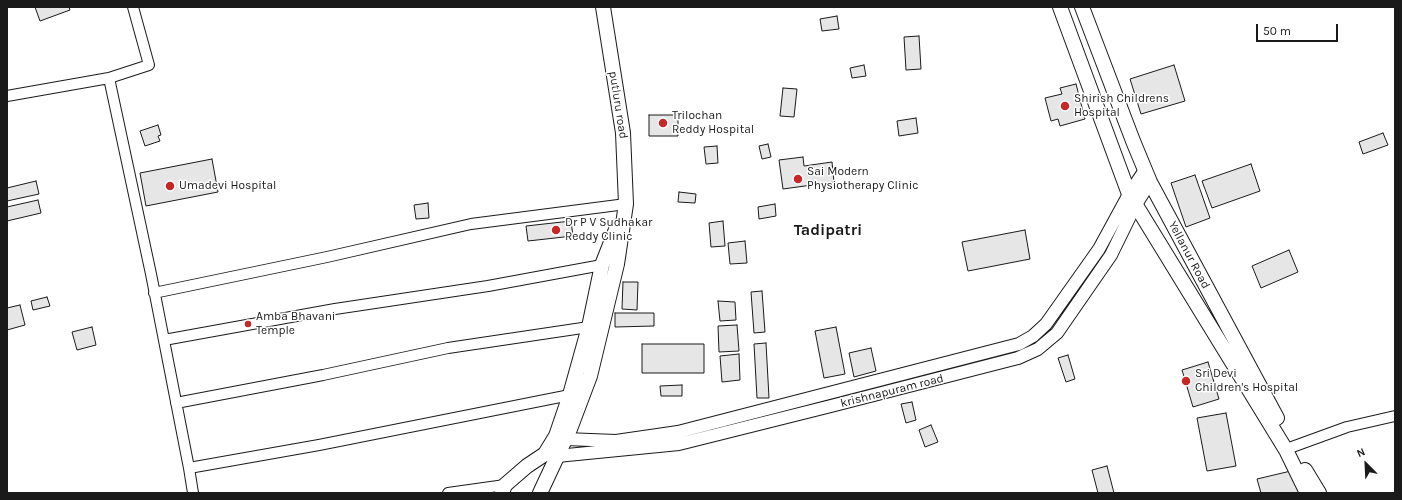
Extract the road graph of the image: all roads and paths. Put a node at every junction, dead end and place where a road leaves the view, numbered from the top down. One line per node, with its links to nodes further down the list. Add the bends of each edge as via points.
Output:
1 (133, 7): 5 (street, via 149,66)
2 (603, 7): 9 (main road, putluru road, via 623,134)
3 (1060, 7): 8 (main road)
4 (1082, 7): 7 (main road, Yellanur Road)
5 (109, 78): 6 (street); 11 (street)
6 (7, 96)
7 (1147, 176): 8 (street, krishnapuram road); 18 (main road, Yellanur Road)
8 (1132, 200): 17 (street, krishnapuram road, via 1046,324 1019,344 678,432 616,441); 19 (street, krishnapuram road, via 1111,255 1057,333 1038,349 1018,358 679,444); 25 (main road, via 1286,450)
9 (626, 204): 10 (main road); 11 (street, via 471,224); 17 (main road, via 617,264 590,376)
10 (602, 265): 12 (main road); 13 (street)
11 (154, 293): 13 (street)
12 (589, 327): 14 (main road); 15 (street, via 448,348)
13 (164, 340): 15 (street)
14 (570, 395): 17 (main road); 20 (street)
15 (176, 403): 20 (street)
16 (1395, 416): 18 (street, via 1347,427)
17 (561, 437): 19 (main road)
18 (1292, 447): 26 (main road, Yellanur Road)
19 (551, 455): 21 (main road, via 527,466); 24 (main road)
20 (189, 468): 22 (street)
21 (504, 489): 23 (street)
22 (193, 493)
23 (448, 493)
24 (540, 493)
25 (1307, 493)
26 (1319, 493)

